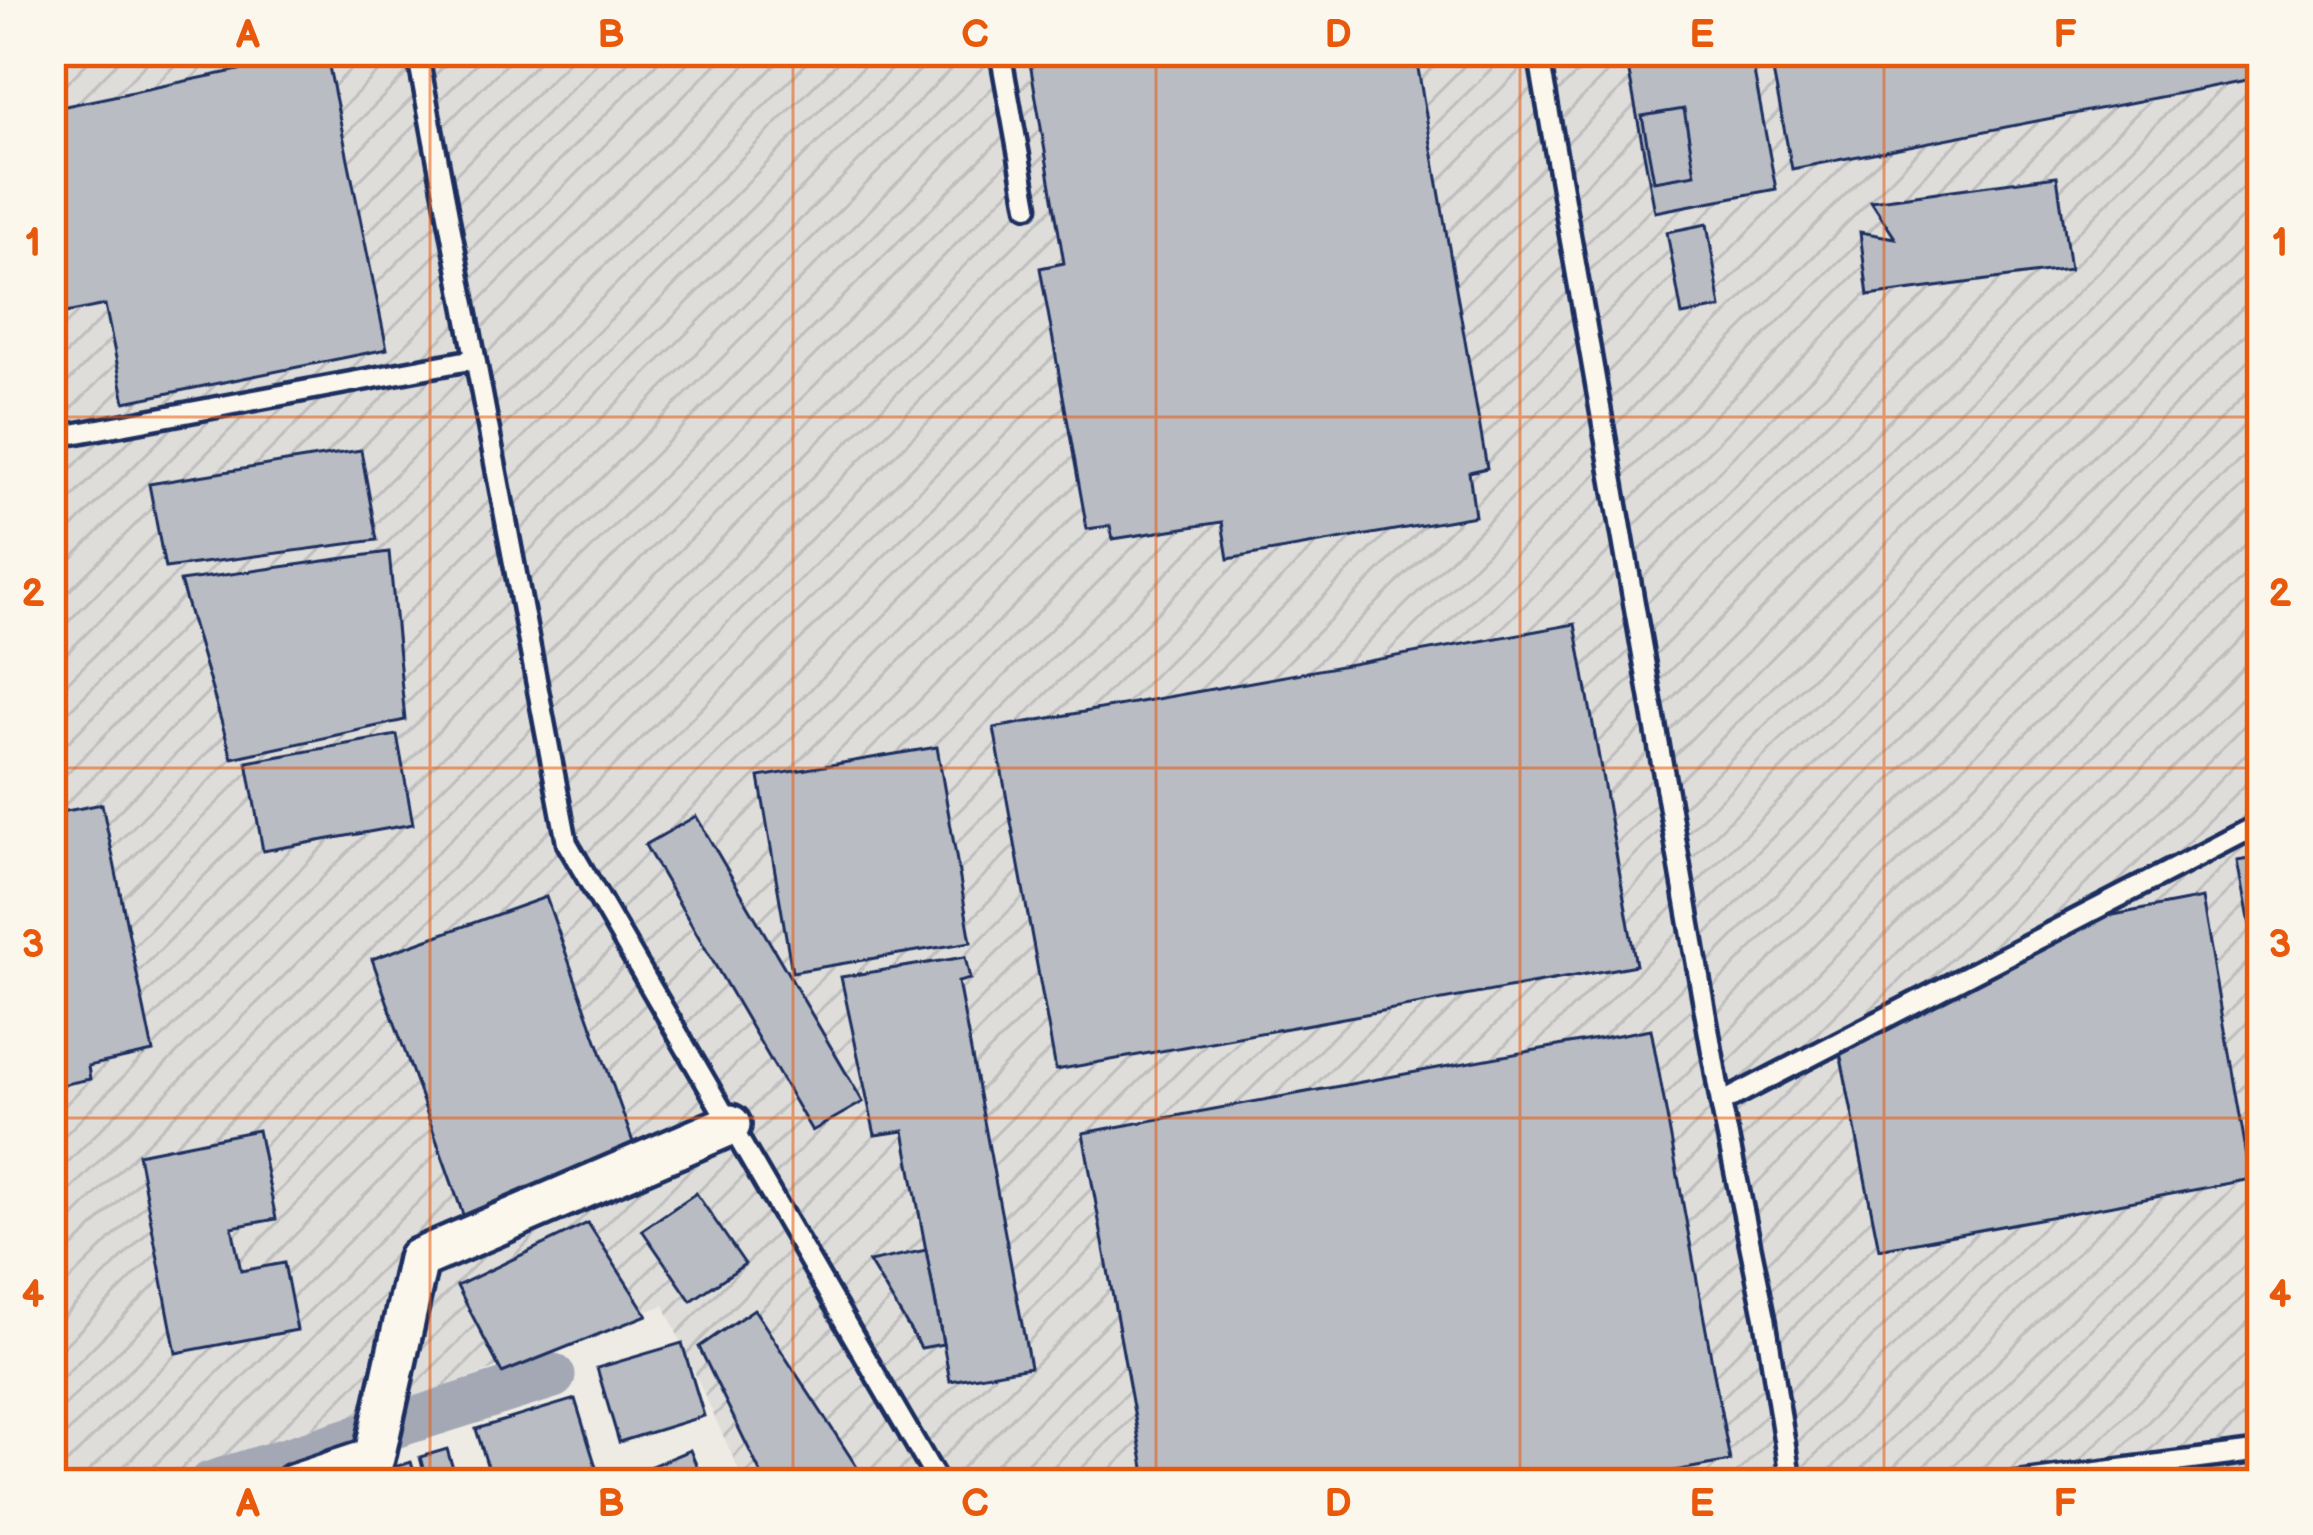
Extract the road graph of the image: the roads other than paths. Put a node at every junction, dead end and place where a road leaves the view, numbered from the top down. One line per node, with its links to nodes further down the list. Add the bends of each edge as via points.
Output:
1 (417, 51): 5 (lane)
2 (1000, 51): 4 (lane)
3 (1538, 51): 8 (lane)
4 (1028, 206)
5 (476, 359): 6 (lane); 9 (lane, via 567,843)
6 (51, 438)
7 (2262, 823): 8 (lane)
8 (1721, 1103): 13 (lane)
9 (730, 1125): 11 (street, via 418,1258 374,1458); 12 (lane)
10 (2262, 1450): 14 (lane)
11 (295, 1484)
12 (939, 1484)
13 (1791, 1484)
14 (2002, 1484)

